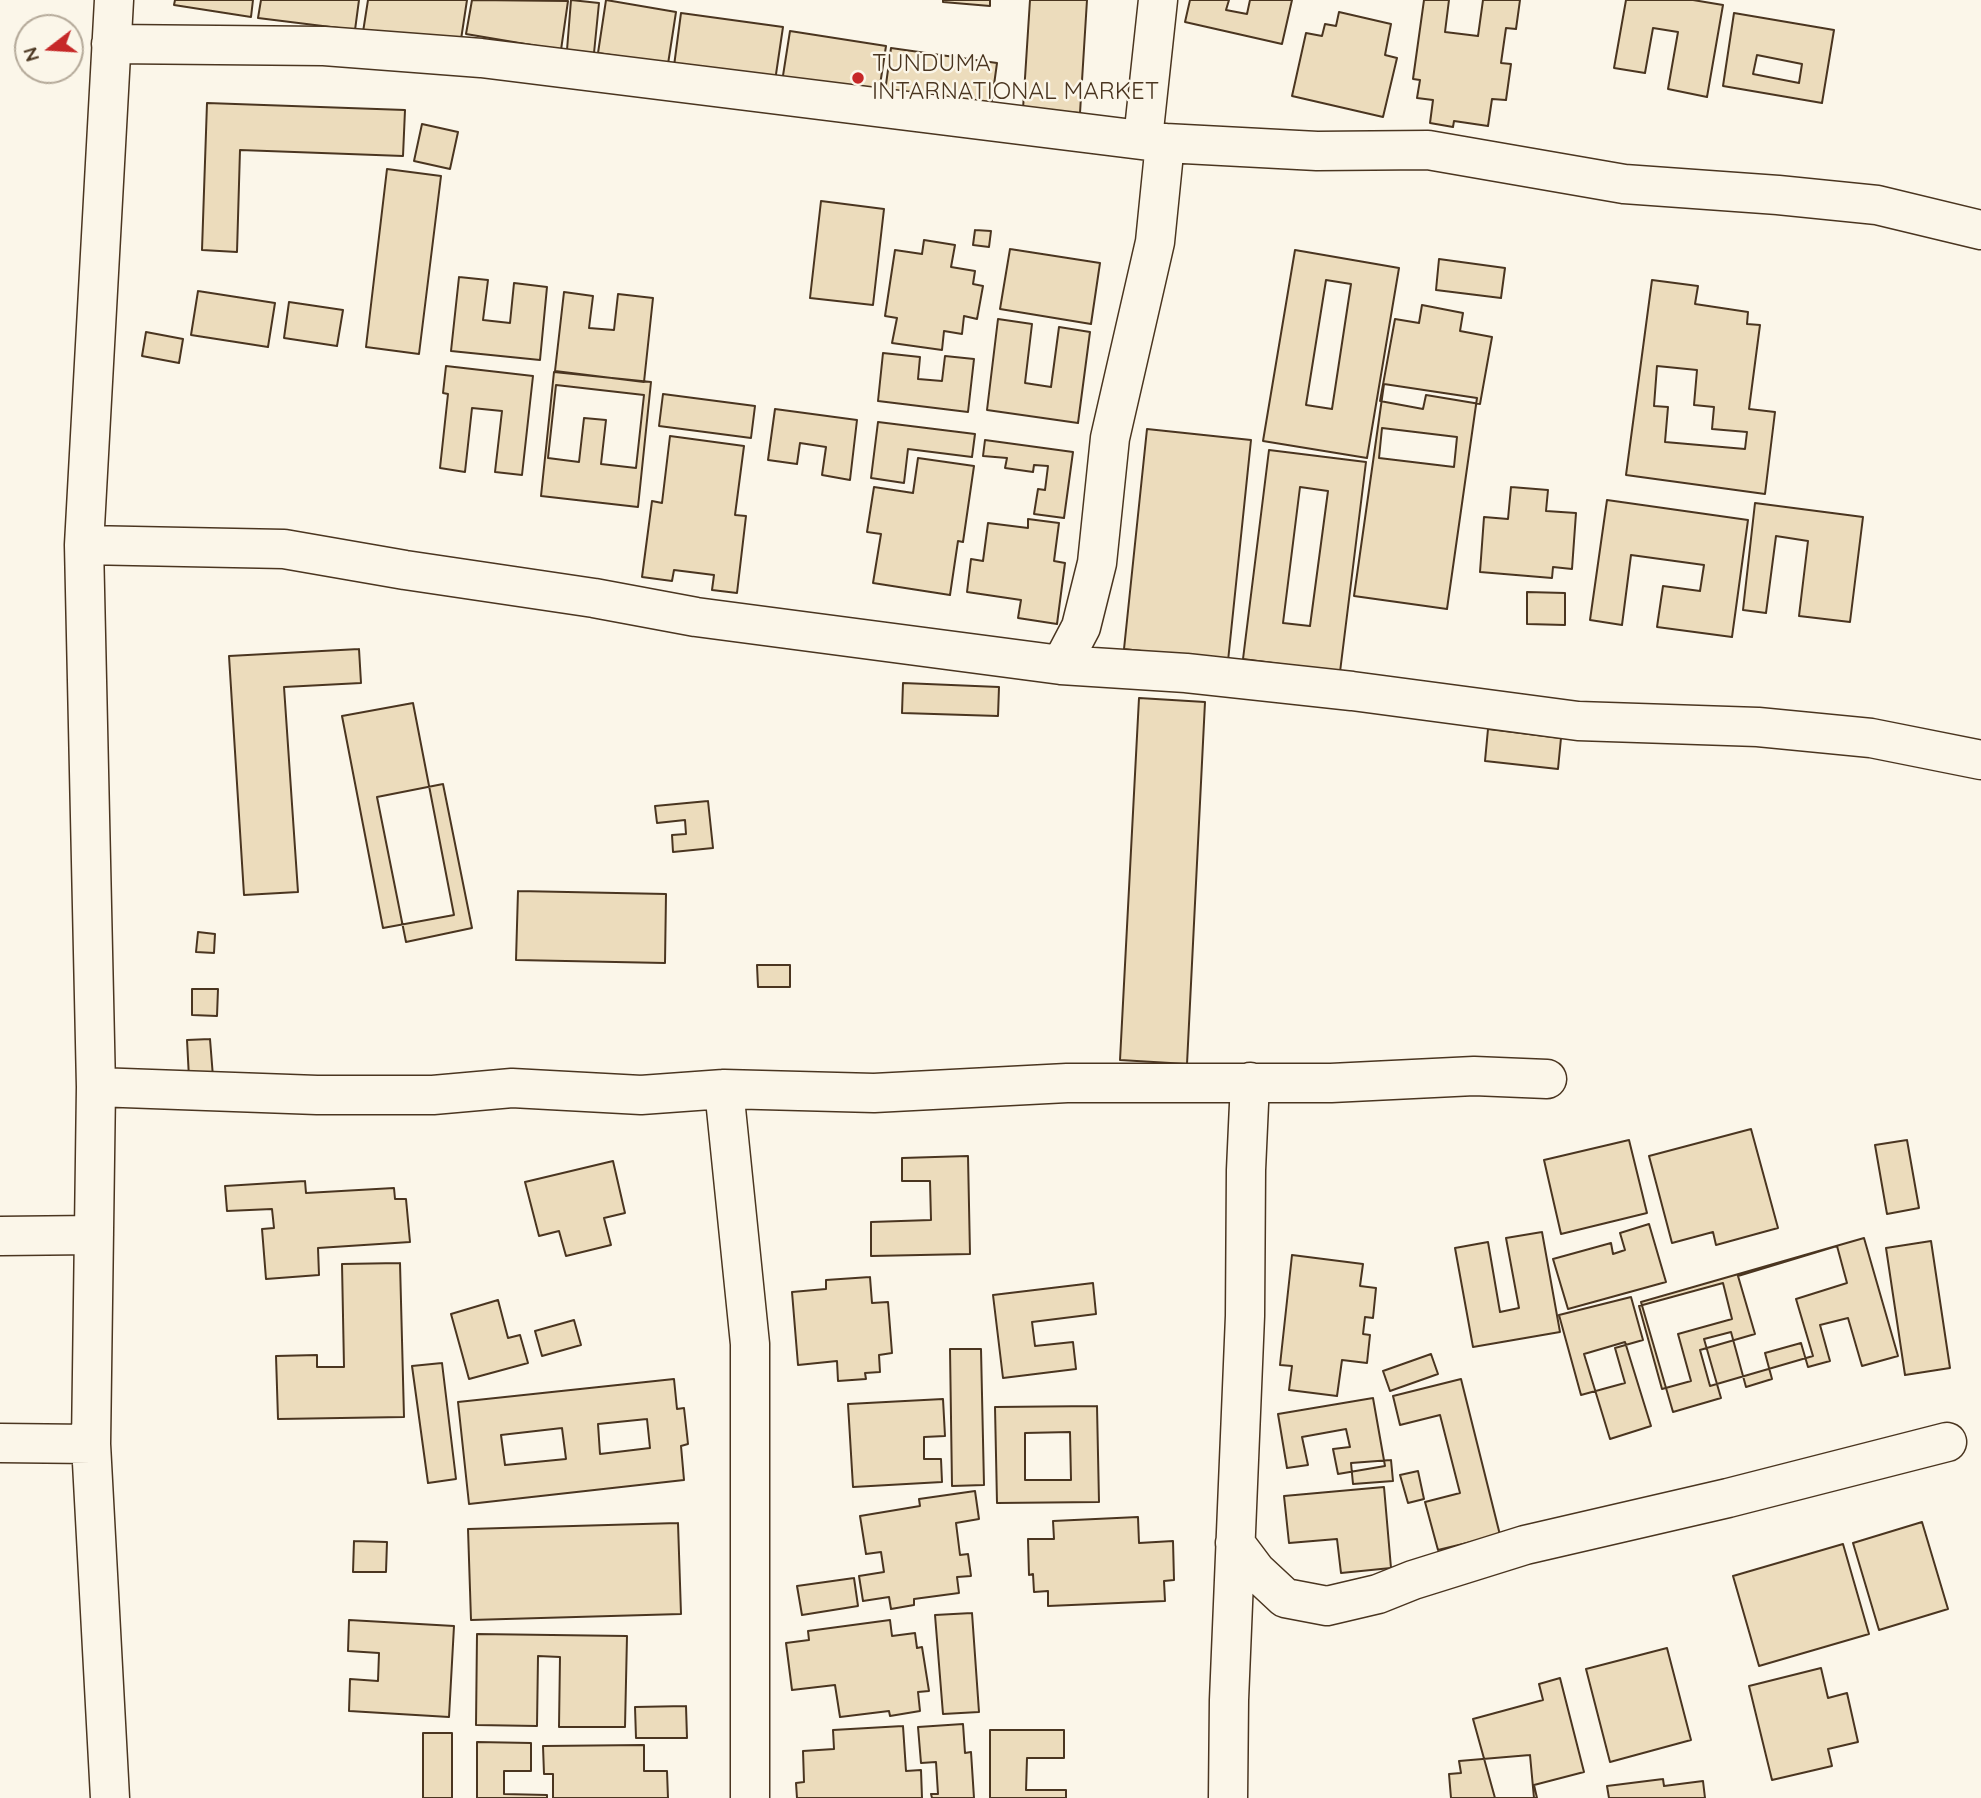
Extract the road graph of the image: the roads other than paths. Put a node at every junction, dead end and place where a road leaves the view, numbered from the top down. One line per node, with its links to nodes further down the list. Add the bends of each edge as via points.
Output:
1 (114, 0): 3 (street)
2 (1158, 0): 4 (street)
3 (111, 44): 4 (street, via 324,46 481,58); 6 (street)
4 (1154, 141): 5 (street, via 1317,151 1428,150 1624,184 1877,205); 7 (street, via 1155,242 1110,438 1097,563 1081,627)
5 (1981, 230)
6 (84, 545): 7 (street, via 284,548 696,617); 11 (street)
7 (1061, 665): 8 (street, via 1186,673 1578,721 1758,727 1871,738)
8 (1981, 760)
9 (1548, 1079): 10 (street, via 1474,1076)
10 (1250, 1082): 12 (street, via 1068,1083 874,1093); 18 (street)
11 (96, 1087): 12 (street, via 343,1095 433,1095 512,1088 641,1095); 13 (street)
12 (724, 1089): 20 (street, via 750,1344)
13 (94, 1235): 14 (street); 17 (street)
14 (0, 1236)
15 (1947, 1442): 18 (street, via 1525,1545 1378,1594 1327,1606 1285,1598)
16 (0, 1443): 17 (street)
17 (91, 1444): 19 (street)
18 (1235, 1543): 21 (street)
19 (110, 1798)
20 (750, 1798)
21 (1228, 1798)

